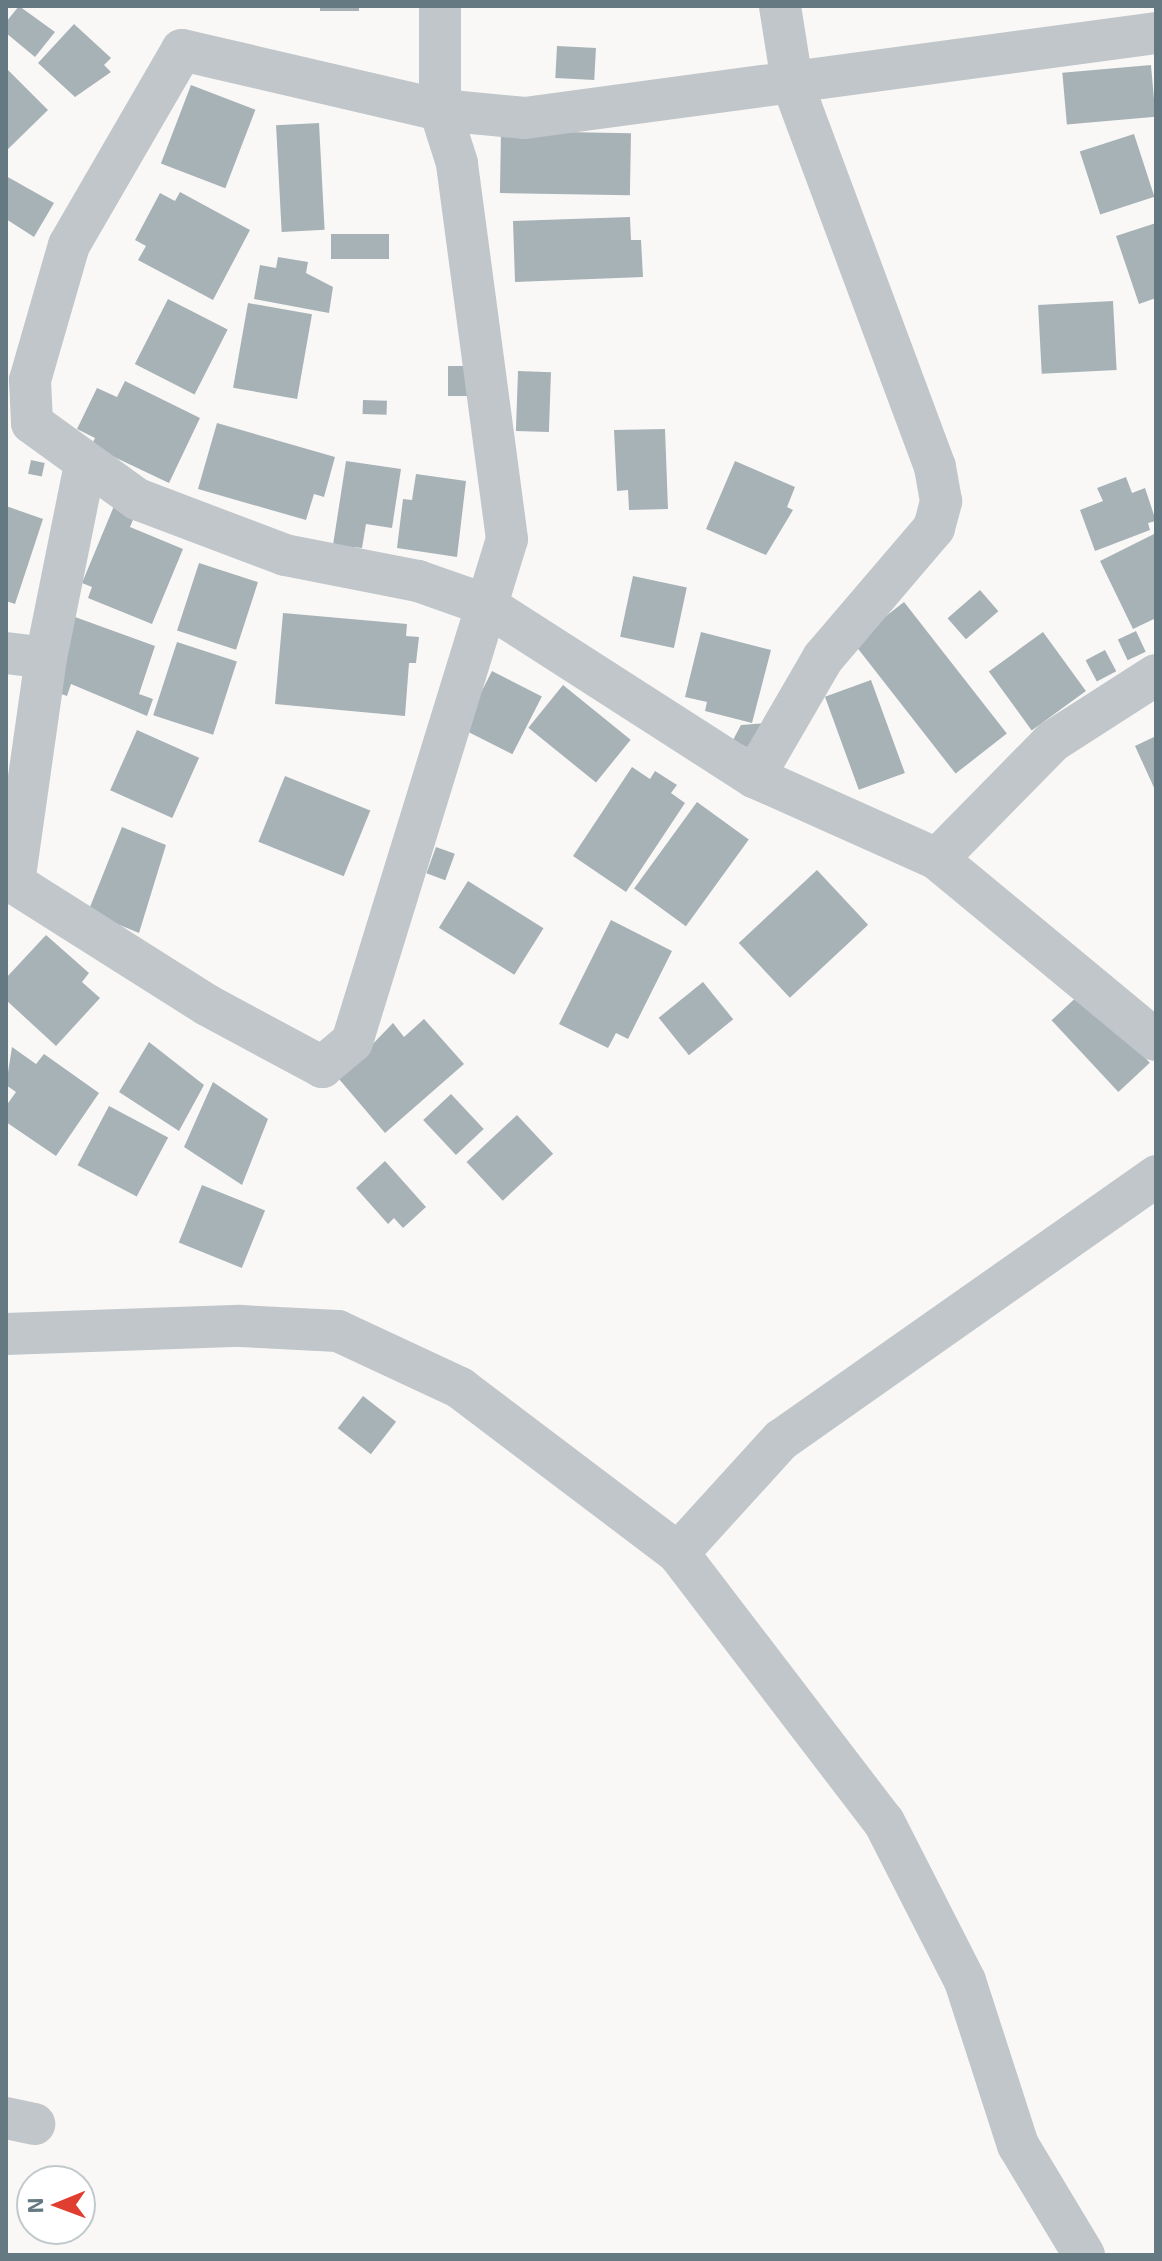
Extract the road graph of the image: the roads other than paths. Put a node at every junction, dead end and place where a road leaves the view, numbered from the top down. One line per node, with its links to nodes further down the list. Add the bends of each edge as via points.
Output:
1 (440, 6): 5 (street)
2 (780, 6): 4 (street)
3 (1156, 33): 4 (street)
4 (792, 82): 5 (street, via 525,118); 10 (street, via 935,467 941,501 934,528 823,658)
5 (440, 110): 6 (street, via 182,50 69,245 30,380 32,423); 7 (street, via 457,163 507,539)
6 (85, 465): 7 (street, via 137,499 285,555 418,581); 8 (street)
7 (486, 605): 8 (street, via 352,1042 322,1067 207,1005 14,883); 10 (street)
8 (26, 656)
9 (1156, 675): 11 (street, via 1053,741)
10 (754, 777): 11 (street)
11 (937, 859): 12 (street)
12 (1156, 1040)
13 (1156, 1176): 15 (street, via 781,1440)
14 (6, 1334): 15 (street, via 240,1326 338,1331 460,1388)
15 (678, 1553): 16 (street, via 884,1822 965,1981 1018,2145)
16 (1084, 2255)

